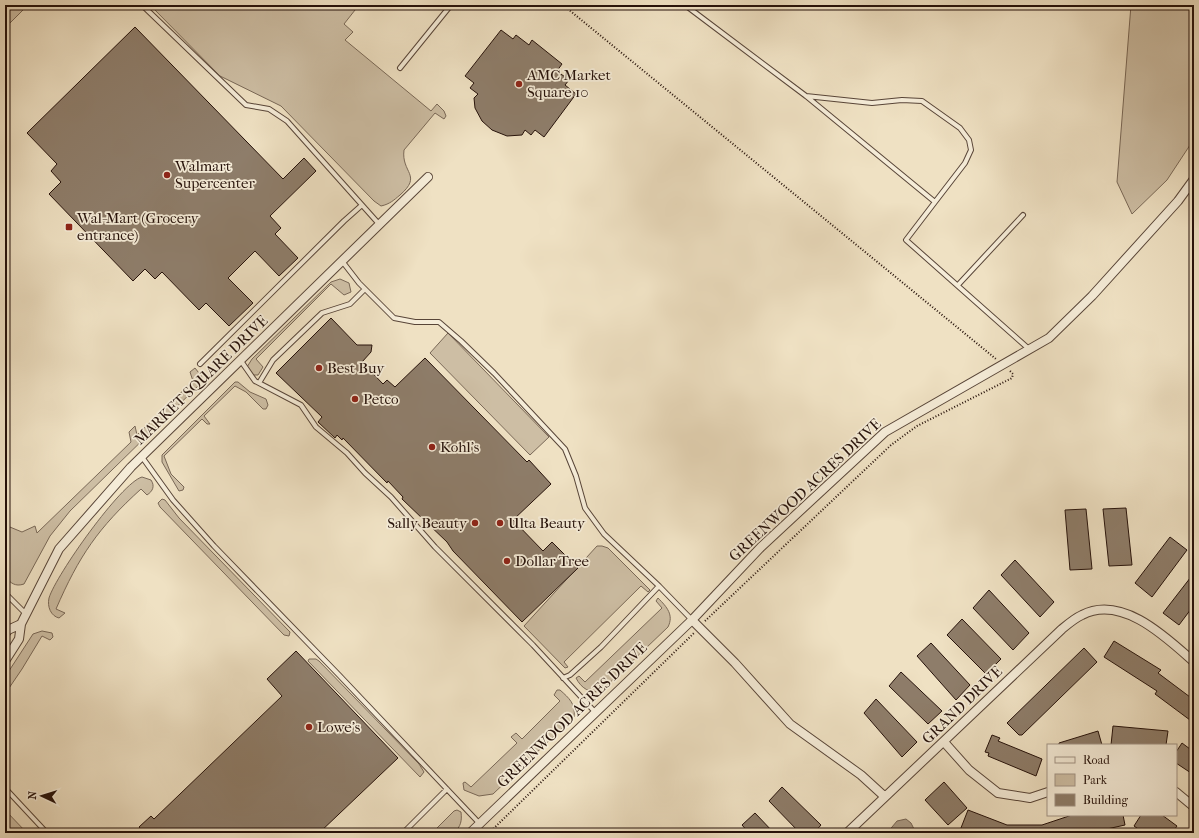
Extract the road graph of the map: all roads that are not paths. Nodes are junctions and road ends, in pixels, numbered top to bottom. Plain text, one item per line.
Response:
1 (142, 5) edge
2 (451, 5) edge
3 (685, 5) edge
4 (400, 68) dead end
5 (806, 96) junction
6 (428, 177) dead end
7 (1194, 179) edge
8 (935, 202) junction
9 (362, 205) junction
10 (1023, 215) dead end
11 (380, 224) junction
12 (342, 261) junction
13 (958, 285) junction
14 (365, 290) junction
15 (1030, 350) junction
16 (241, 361) junction
17 (200, 364) dead end
18 (259, 383) junction
19 (142, 457) junction
20 (660, 586) junction
21 (5, 593) edge
22 (26, 614) junction
23 (692, 620) junction
24 (21, 624) junction
25 (5, 634) edge
26 (5, 661) edge
27 (1194, 662) edge
28 (564, 678) junction
29 (595, 712) junction
30 (944, 742) junction
31 (5, 788) edge
32 (447, 789) junction
33 (1047, 792) edge
34 (1177, 793) edge
35 (884, 796) junction
36 (1194, 807) edge
37 (480, 824) junction
38 (47, 833) edge
39 (403, 833) edge
40 (470, 833) edge
41 (847, 833) edge

1 - 9 lane
2 - 4 lane
3 - 5 lane
5 - 8 lane
5 - 8 lane
6 - 11 street, MARKET SQUARE DRIVE
7 - 15 street, GREENWOOD ACRES DRIVE
8 - 13 lane
9 - 11 lane
9 - 17 lane
10 - 13 lane
11 - 12 street, MARKET SQUARE DRIVE
12 - 14 lane
12 - 16 street, MARKET SQUARE DRIVE
13 - 15 lane
14 - 18 lane
14 - 20 lane
15 - 23 street, GREENWOOD ACRES DRIVE
16 - 18 lane
16 - 19 street, MARKET SQUARE DRIVE
18 - 28 lane
19 - 22 street, MARKET SQUARE DRIVE
19 - 32 lane
20 - 23 lane
20 - 28 lane
21 - 22 lane
22 - 24 street, MARKET SQUARE DRIVE
23 - 29 street, GREENWOOD ACRES DRIVE
23 - 35 street
24 - 25 street
24 - 26 street, MARKET SQUARE DRIVE
27 - 30 street, GRAND DRIVE
28 - 29 lane
29 - 37 street, GREENWOOD ACRES DRIVE
30 - 33 street
30 - 35 street, GRAND DRIVE
31 - 38 lane
32 - 37 lane
32 - 39 lane
34 - 36 street
35 - 41 street, GRAND DRIVE
37 - 40 street, GREENWOOD ACRES DRIVE

